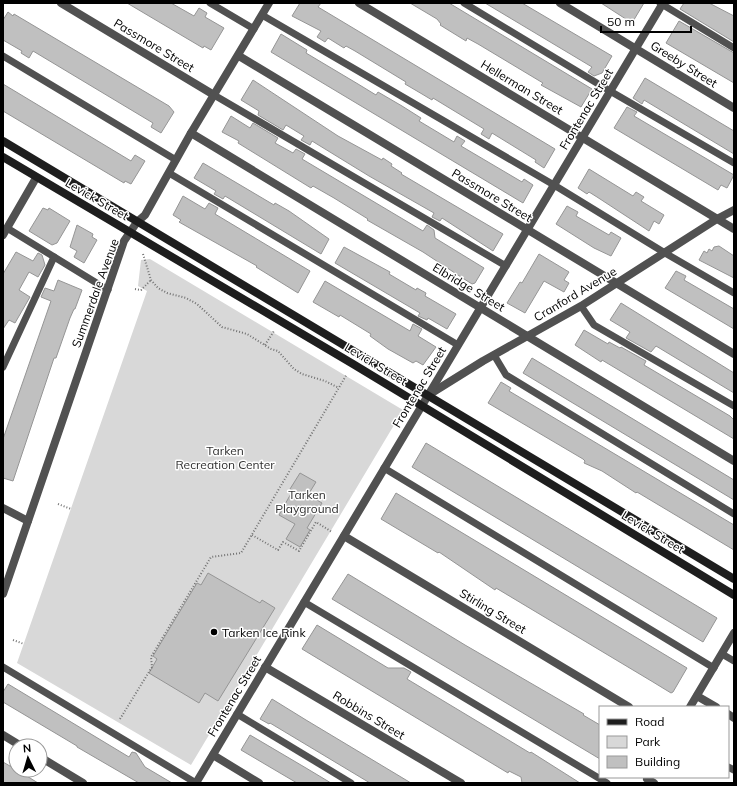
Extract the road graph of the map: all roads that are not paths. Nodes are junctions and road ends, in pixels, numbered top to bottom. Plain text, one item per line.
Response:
1 (61, 3) edge
2 (210, 3) edge
3 (269, 3) edge
4 (359, 3) edge
5 (464, 3) edge
6 (560, 3) edge
7 (662, 3) edge
8 (262, 15) junction
9 (254, 30) junction
10 (636, 48) junction
11 (734, 48) edge
12 (3, 56) edge
13 (239, 56) junction
14 (610, 91) junction
15 (214, 95) junction
16 (734, 108) edge
17 (191, 133) junction
18 (583, 137) junction
19 (3, 142) edge
20 (3, 158) edge
21 (176, 160) junction
22 (734, 163) edge
23 (169, 173) junction
24 (36, 178) junction
25 (554, 185) junction
26 (734, 210) edge
27 (717, 219) junction
28 (137, 222) junction
29 (734, 229) edge
30 (5, 230) edge
31 (527, 230) junction
32 (131, 232) junction
33 (665, 253) junction
34 (54, 257) junction
35 (506, 266) junction
36 (617, 284) junction
37 (108, 290) junction
38 (734, 293) edge
39 (581, 306) junction
40 (480, 308) junction
41 (527, 337) junction
42 (458, 345) junction
43 (734, 354) edge
44 (494, 355) junction
45 (3, 367) edge
46 (428, 396) junction
47 (422, 406) junction
48 (734, 406) edge
49 (734, 461) edge
50 (384, 468) junction
51 (595, 496) junction
52 (588, 506) junction
53 (3, 508) edge
54 (734, 514) edge
55 (28, 521) junction
56 (344, 536) junction
57 (734, 579) edge
58 (3, 594) edge
59 (734, 595) edge
60 (304, 602) junction
61 (734, 633) edge
62 (722, 654) junction
63 (734, 661) edge
64 (3, 667) edge
65 (265, 668) junction
66 (714, 668) junction
67 (697, 696) junction
68 (627, 706) edge
69 (691, 706) edge
70 (714, 706) edge
71 (237, 714) junction
72 (213, 755) junction
73 (48, 762) edge
74 (83, 783) edge
75 (196, 783) edge
76 (259, 783) edge
77 (351, 783) edge
78 (461, 783) edge
79 (607, 783) edge

1 - 15 street, Passmore Street
2 - 9 lane
3 - 8 street, Summerdale Avenue
4 - 18 street, Hellerman Street
5 - 14 lane
6 - 10 street, Greeby Street
7 - 10 street, Frontenac Street
7 - 11 lane
8 - 9 street, Summerdale Avenue
8 - 25 lane
9 - 13 street, Summerdale Avenue
10 - 14 street, Frontenac Street
10 - 16 street, Greeby Street
12 - 21 lane
13 - 15 street, Summerdale Avenue
13 - 31 street, Passmore Street
14 - 18 street, Frontenac Street
14 - 22 lane
15 - 17 street, Summerdale Avenue
15 - 35 lane
17 - 21 street, Summerdale Avenue
17 - 40 street, Elbridge Street
18 - 25 street, Frontenac Street
18 - 27 street, Hellerman Street
19 - 28 main road, Levick Street
20 - 24 main road, Levick Street
21 - 23 street, Summerdale Avenue
23 - 28 street, Summerdale Avenue
23 - 42 lane
24 - 30 street
24 - 32 main road, Levick Street
25 - 31 street, Frontenac Street
25 - 33 lane
26 - 27 street, Cranford Avenue
27 - 29 street, Hellerman Street
27 - 33 street, Cranford Avenue
28 - 32 street, Summerdale Avenue
28 - 46 main road, Levick Street
30 - 34 lane
31 - 35 street, Frontenac Street
31 - 36 street, Passmore Street
32 - 37 street, Summerdale Avenue
32 - 47 main road, Levick Street
33 - 36 street, Cranford Avenue
33 - 38 lane
34 - 37 lane
34 - 45 lane
35 - 40 street, Frontenac Street
36 - 39 street, Cranford Avenue
36 - 43 street, Passmore Street
37 - 55 street, Summerdale Avenue
39 - 41 street, Cranford Avenue
39 - 48 lane
40 - 41 street, Elbridge Street
40 - 42 street, Frontenac Street
41 - 44 street, Cranford Avenue
41 - 49 street, Elbridge Street
42 - 46 street, Frontenac Street
44 - 46 street, Cranford Avenue
44 - 54 lane
46 - 47 street, Frontenac Street
46 - 51 main road, Levick Street
47 - 50 street, Frontenac Street
47 - 52 main road, Levick Street
50 - 56 street, Frontenac Street
50 - 66 lane
51 - 52 main road
51 - 57 main road, Levick Street
52 - 59 main road, Levick Street
53 - 55 street
55 - 58 street, Summerdale Avenue
56 - 60 street, Frontenac Street
56 - 68 street, Stirling Street
60 - 65 street, Frontenac Street
60 - 79 lane
61 - 62 street
62 - 63 lane
62 - 66 street
64 - 75 lane
65 - 71 street, Frontenac Street
65 - 78 street, Robbins Street
66 - 67 street
67 - 69 street
67 - 70 street
71 - 72 street, Frontenac Street
71 - 77 lane
72 - 75 street, Frontenac Street
72 - 76 street
73 - 74 street

